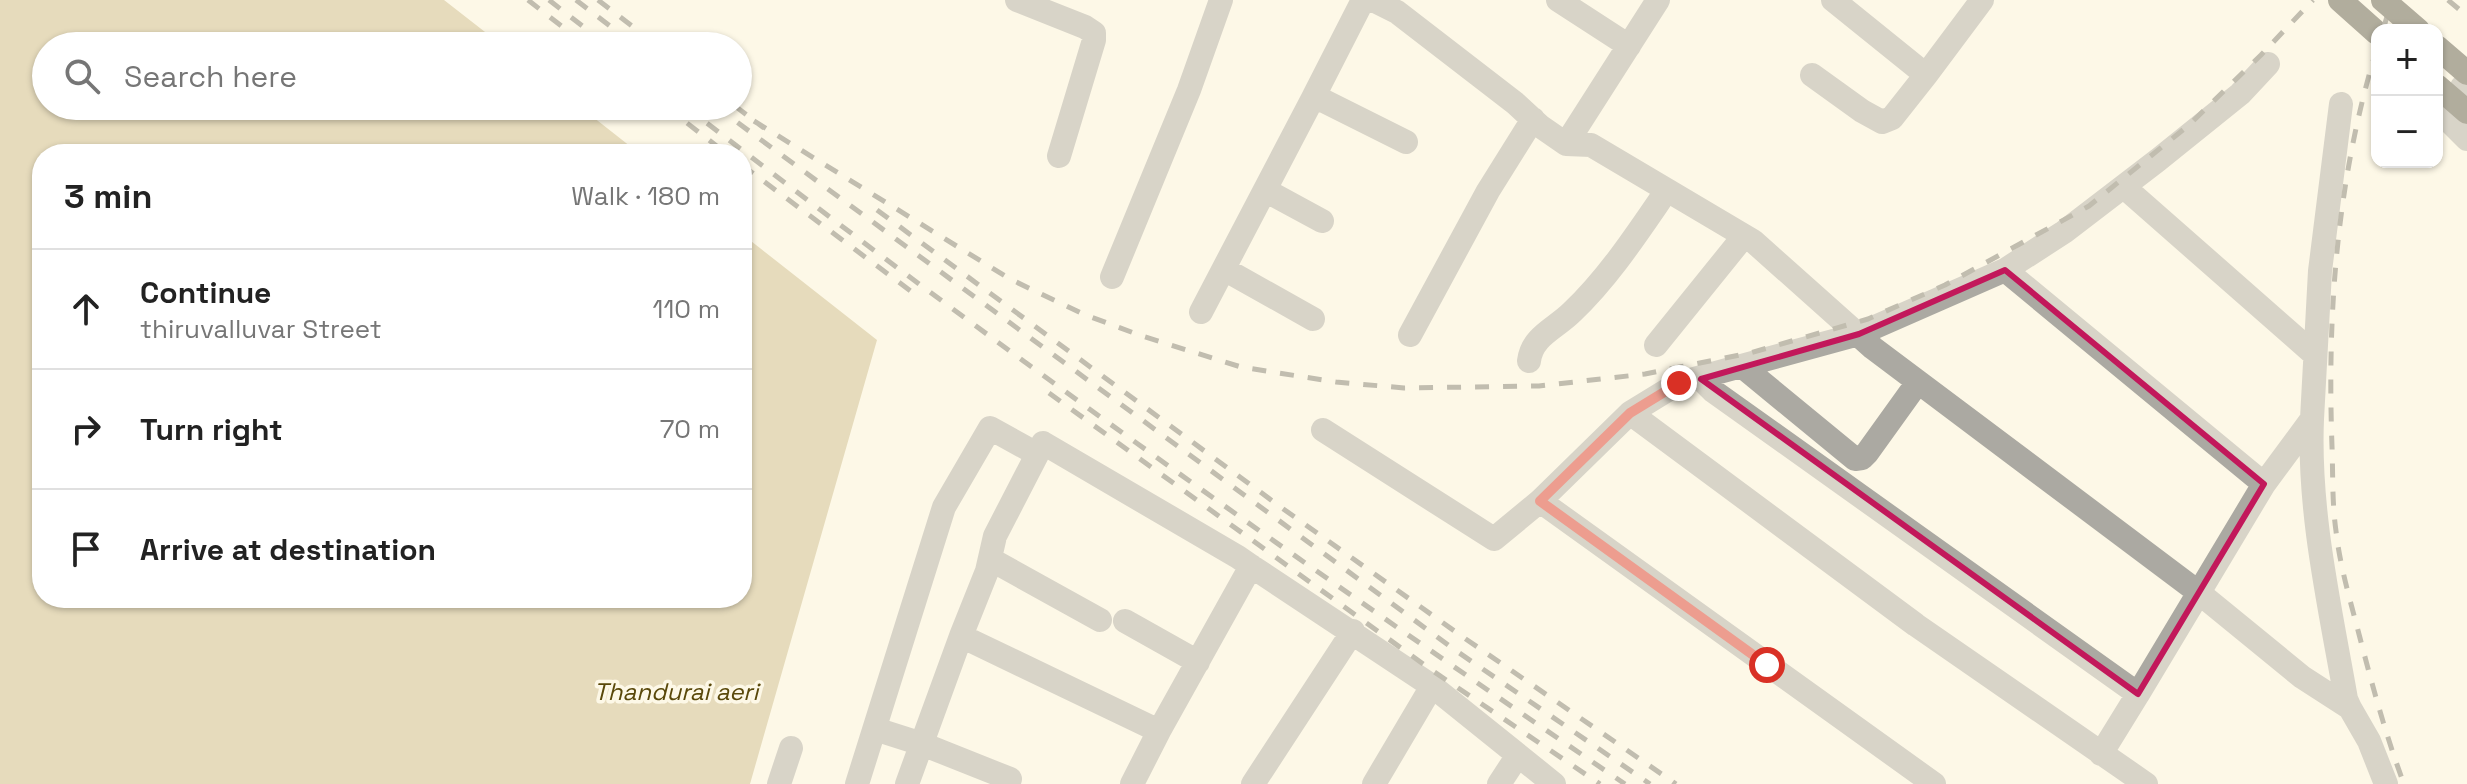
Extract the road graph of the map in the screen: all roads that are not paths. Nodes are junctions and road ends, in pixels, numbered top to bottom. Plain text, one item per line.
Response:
1 (1017, 0) edge
2 (1221, 0) edge
3 (1363, 0) edge
4 (1373, 0) edge
5 (1558, 0) edge
6 (1658, 0) edge
7 (1833, 0) edge
8 (1982, 0) edge
9 (2340, 0) edge
10 (2383, 0) edge
11 (2411, 24) edge
12 (2371, 28) edge
13 (1629, 46) junction
14 (2443, 52) edge
15 (2268, 64) dead end
16 (2467, 73) edge
17 (1812, 75) dead end
18 (1926, 75) junction
19 (2467, 82) edge
20 (2443, 91) edge
21 (1314, 96) junction
22 (2341, 104) dead end
23 (2467, 112) edge
24 (1533, 119) junction
25 (2467, 139) edge
26 (1406, 142) dead end
27 (1566, 144) junction
28 (1059, 156) dead end
29 (2124, 187) junction
30 (1265, 190) junction
31 (1667, 190) junction
32 (1322, 221) dead end
33 (1744, 236) junction
34 (1224, 269) junction
35 (2005, 270) junction
36 (1112, 277) dead end
37 (1201, 312) dead end
38 (1313, 319) dead end
39 (1859, 334) junction
40 (1410, 335) dead end
41 (1656, 345) dead end
42 (2314, 354) junction
43 (1529, 361) dead end
44 (1743, 367) junction
45 (1701, 379) junction
46 (1918, 382) junction
47 (1630, 413) junction
48 (2312, 419) junction
49 (1323, 430) dead end
50 (1037, 454) junction
51 (2264, 484) junction
52 (1540, 501) junction
53 (990, 559) junction
54 (1251, 566) junction
55 (2198, 592) junction
56 (1100, 620) dead end
57 (1125, 621) dead end
58 (1353, 631) junction
59 (961, 636) junction
60 (1198, 662) junction
61 (1432, 686) junction
62 (2138, 694) junction
63 (2350, 708) junction
64 (875, 729) junction
65 (1159, 731) junction
66 (922, 744) junction
67 (791, 748) dead end
68 (2101, 754) junction
69 (1518, 755) junction
70 (1010, 779) dead end
71 (779, 784) edge
72 (857, 784) edge
73 (907, 784) edge
74 (1132, 784) edge
75 (1253, 784) edge
76 (1374, 784) edge
77 (1499, 784) edge
78 (1554, 784) edge
79 (1934, 784) edge
80 (2146, 784) edge
81 (2386, 784) edge

1 - 28 street
2 - 36 street
3 - 21 street
4 - 24 street
5 - 13 street
6 - 13 street
7 - 18 street
8 - 18 street
9 - 12 highway
10 - 11 highway, bridge
13 - 27 street
14 - 16 highway
15 - 29 street
17 - 18 street
19 - 25 street
20 - 23 highway, bridge
21 - 26 street
21 - 30 street
22 - 42 street
24 - 27 street
24 - 40 street
27 - 31 street
29 - 35 street
29 - 42 street
30 - 32 street
30 - 34 street
31 - 33 street
31 - 43 street
33 - 39 street
33 - 41 street
34 - 37 street
34 - 38 street
35 - 39 street
35 - 51 street
39 - 44 street
39 - 46 street
42 - 48 street
44 - 45 street
44 - 46 street
45 - 47 street
45 - 62 street
46 - 55 street
47 - 52 street
47 - 68 street
48 - 51 street
48 - 63 street
49 - 52 street
50 - 53 street
50 - 54 street
50 - 64 street
51 - 55 street
52 - 79 street
53 - 56 street
53 - 59 street
54 - 58 street
54 - 60 street
55 - 62 street
55 - 63 street
57 - 60 street
58 - 61 street
58 - 75 street
59 - 65 street
59 - 66 street
60 - 65 street
61 - 69 street
61 - 76 street
62 - 68 street
63 - 81 street
64 - 66 street
64 - 72 street
65 - 74 street
66 - 70 street
66 - 73 street
67 - 71 street
68 - 80 street
69 - 77 street
69 - 78 street

